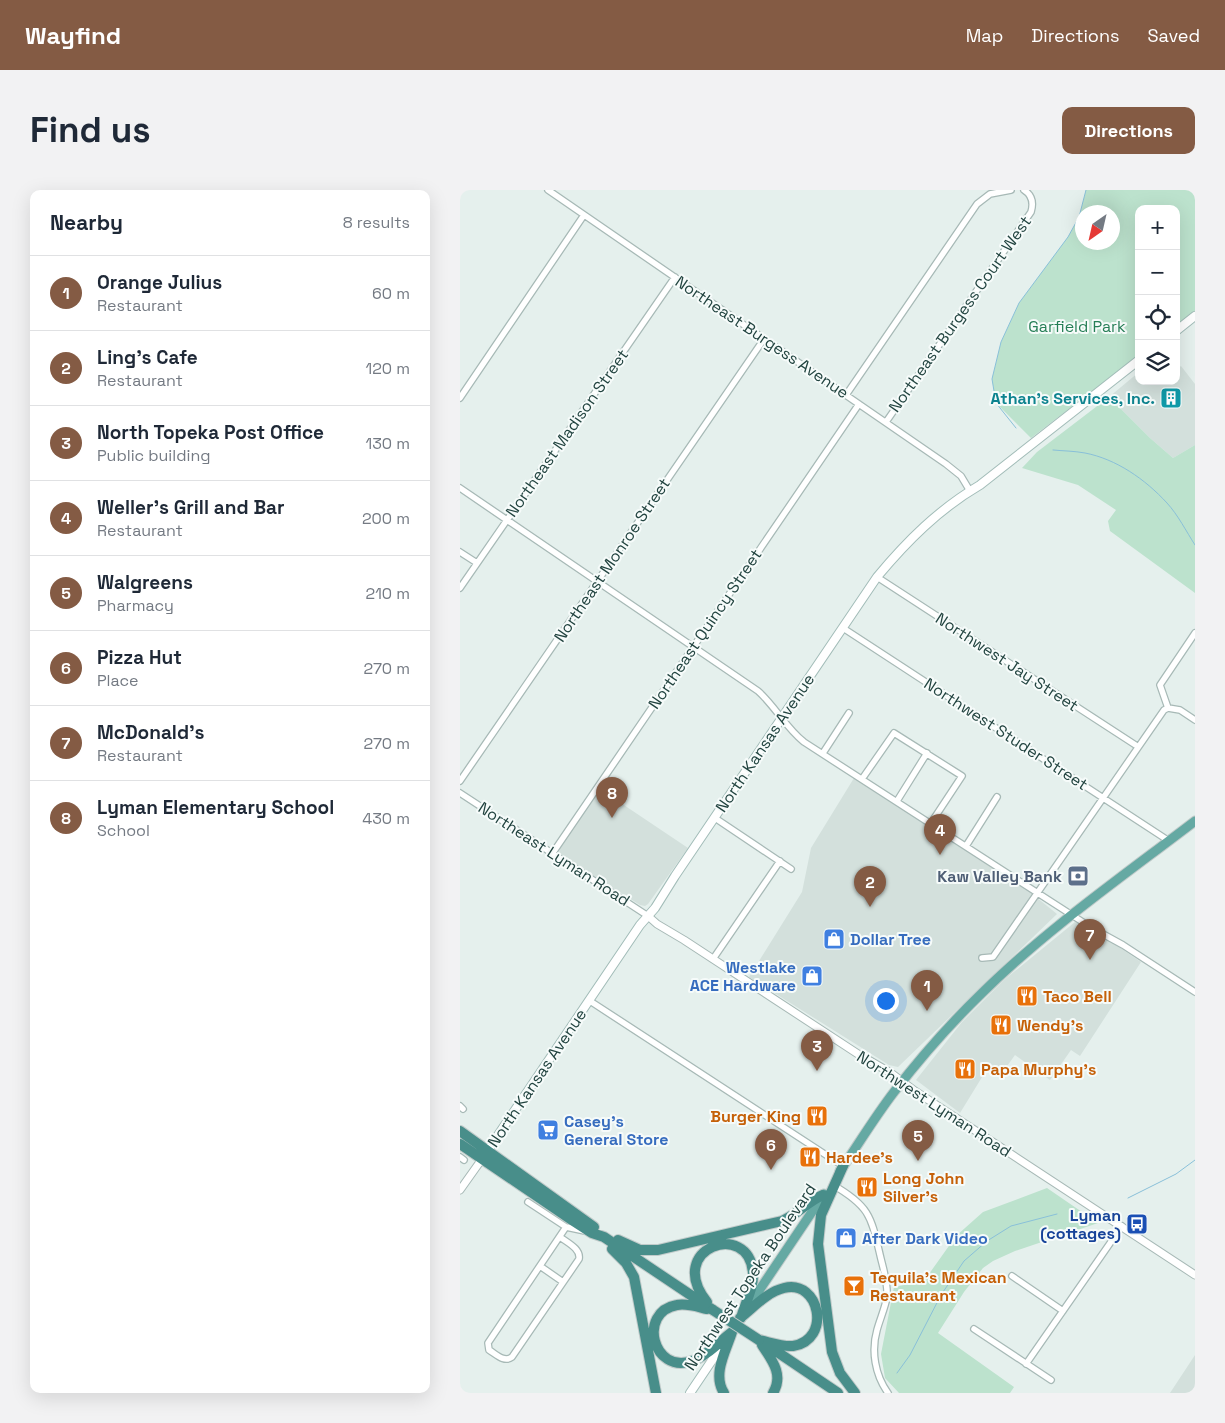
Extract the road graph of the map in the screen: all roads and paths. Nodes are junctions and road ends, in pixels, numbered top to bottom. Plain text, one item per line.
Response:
1 (548, 190) edge
2 (1012, 190) edge
3 (1024, 190) edge
4 (584, 215) junction
5 (675, 277) junction
6 (1194, 319) edge
7 (1180, 328) edge
8 (764, 339) junction
9 (1135, 363) edge
10 (846, 395) junction
11 (460, 398) edge
12 (859, 404) junction
13 (886, 422) junction
14 (460, 488) edge
15 (970, 491) junction
16 (507, 520) junction
17 (460, 552) edge
18 (477, 563) junction
19 (877, 578) junction
20 (597, 582) junction
21 (460, 588) edge
22 (843, 628) junction
23 (1195, 633) edge
24 (693, 647) junction
25 (1168, 708) junction
26 (849, 713) dead end
27 (782, 718) junction
28 (1195, 720) edge
29 (1137, 746) junction
30 (823, 753) junction
31 (928, 753) junction
32 (862, 779) junction
33 (460, 781) edge
34 (460, 793) edge
35 (996, 797) dead end
36 (1103, 797) junction
37 (897, 801) junction
38 (714, 818) junction
39 (1195, 821) edge
40 (931, 824) junction
41 (1169, 841) junction
42 (966, 846) junction
43 (552, 854) junction
44 (780, 860) junction
45 (791, 869) dead end
46 (1039, 892) junction
47 (1073, 914) junction
48 (648, 916) junction
49 (982, 958) dead end
50 (712, 959) junction
51 (1195, 992) edge
52 (590, 1001) junction
53 (902, 1082) junction
54 (460, 1131) edge
55 (460, 1144) edge
56 (485, 1155) junction
57 (843, 1166) junction
58 (833, 1185) junction
59 (460, 1190) edge
60 (823, 1195) junction
61 (528, 1202) dead end
62 (1122, 1226) junction
63 (566, 1228) junction
64 (597, 1233) junction
65 (560, 1237) junction
66 (540, 1266) junction
67 (1195, 1275) edge
68 (1012, 1276) dead end
69 (563, 1282) junction
70 (713, 1310) junction
71 (1063, 1311) junction
72 (740, 1318) junction
73 (974, 1329) dead end
74 (732, 1332) junction
75 (759, 1340) junction
76 (1026, 1364) junction
77 (1050, 1380) dead end
78 (656, 1393) edge
79 (690, 1393) edge
80 (724, 1393) edge
81 (773, 1393) edge
82 (838, 1393) edge
83 (855, 1393) edge
84 (888, 1393) edge

1 - 4 street, Northeast Burgess Avenue
2 - 10 street
3 - 13 street, Northeast Burgess Court West
4 - 5 street, Northeast Burgess Avenue
4 - 11 street
5 - 8 street, Northeast Burgess Avenue
5 - 16 street, Northeast Madison Street
6 - 7 main road
8 - 10 street, Northeast Burgess Avenue
8 - 20 street, Northeast Monroe Street
9 - 15 main road, North Kansas Avenue
10 - 12 street, Northeast Burgess Avenue
12 - 13 street, Northeast Burgess Avenue
12 - 24 street, Northeast Quincy Street
13 - 15 street, Northeast Burgess Avenue
14 - 16 street
15 - 19 main road, North Kansas Avenue
16 - 18 street, Northeast Madison Street
16 - 20 street
17 - 18 street
18 - 21 street, Northeast Madison Street
19 - 22 main road, North Kansas Avenue
19 - 29 street, Northwest Jay Street
20 - 24 street
20 - 33 street, Northeast Monroe Street
22 - 27 main road, North Kansas Avenue
22 - 36 street, Northwest Studer Street
23 - 25 street
24 - 27 street
24 - 43 street, Northeast Quincy Street
25 - 28 street
25 - 29 street
26 - 30 street
27 - 30 street
27 - 38 main road, North Kansas Avenue
29 - 36 street
30 - 32 street
31 - 32 street
31 - 37 street
31 - 40 street
32 - 37 street
34 - 43 street, Northeast Lyman Road
35 - 42 street
36 - 41 street, Northwest Studer Street
36 - 46 street
37 - 40 street
38 - 44 street
38 - 48 main road, North Kansas Avenue
39 - 41 main road
40 - 42 street
41 - 47 main road
42 - 46 street
43 - 48 street, Northeast Lyman Road
44 - 45 street
44 - 50 street
46 - 47 street
46 - 49 street
47 - 51 street
47 - 53 main road
48 - 50 street, Northwest Lyman Road
48 - 52 main road, North Kansas Avenue
50 - 53 street, Northwest Lyman Road
52 - 56 main road, North Kansas Avenue
52 - 57 street
53 - 57 main road
53 - 62 street, Northwest Lyman Road
54 - 56 highway
55 - 56 highway
56 - 59 street, North Kansas Avenue
56 - 64 highway
57 - 58 highway
58 - 60 main road, Northwest Topeka Boulevard
58 - 83 highway
58 - 84 street
60 - 64 highway
60 - 72 main road, Northwest Topeka Boulevard
61 - 63 street
62 - 67 street, Northwest Lyman Road
62 - 71 street
63 - 64 street
63 - 65 street
64 - 70 highway
64 - 78 highway
65 - 66 street
65 - 69 street
66 - 69 street
66 - 69 street
68 - 71 street
70 - 72 highway
70 - 74 highway
70 - 75 highway, bridge
71 - 76 street
72 - 74 main road, Northwest Topeka Boulevard
72 - 75 highway
73 - 76 street
74 - 79 main road, Northwest Topeka Boulevard
74 - 80 highway
75 - 81 highway
75 - 82 highway
76 - 77 street

